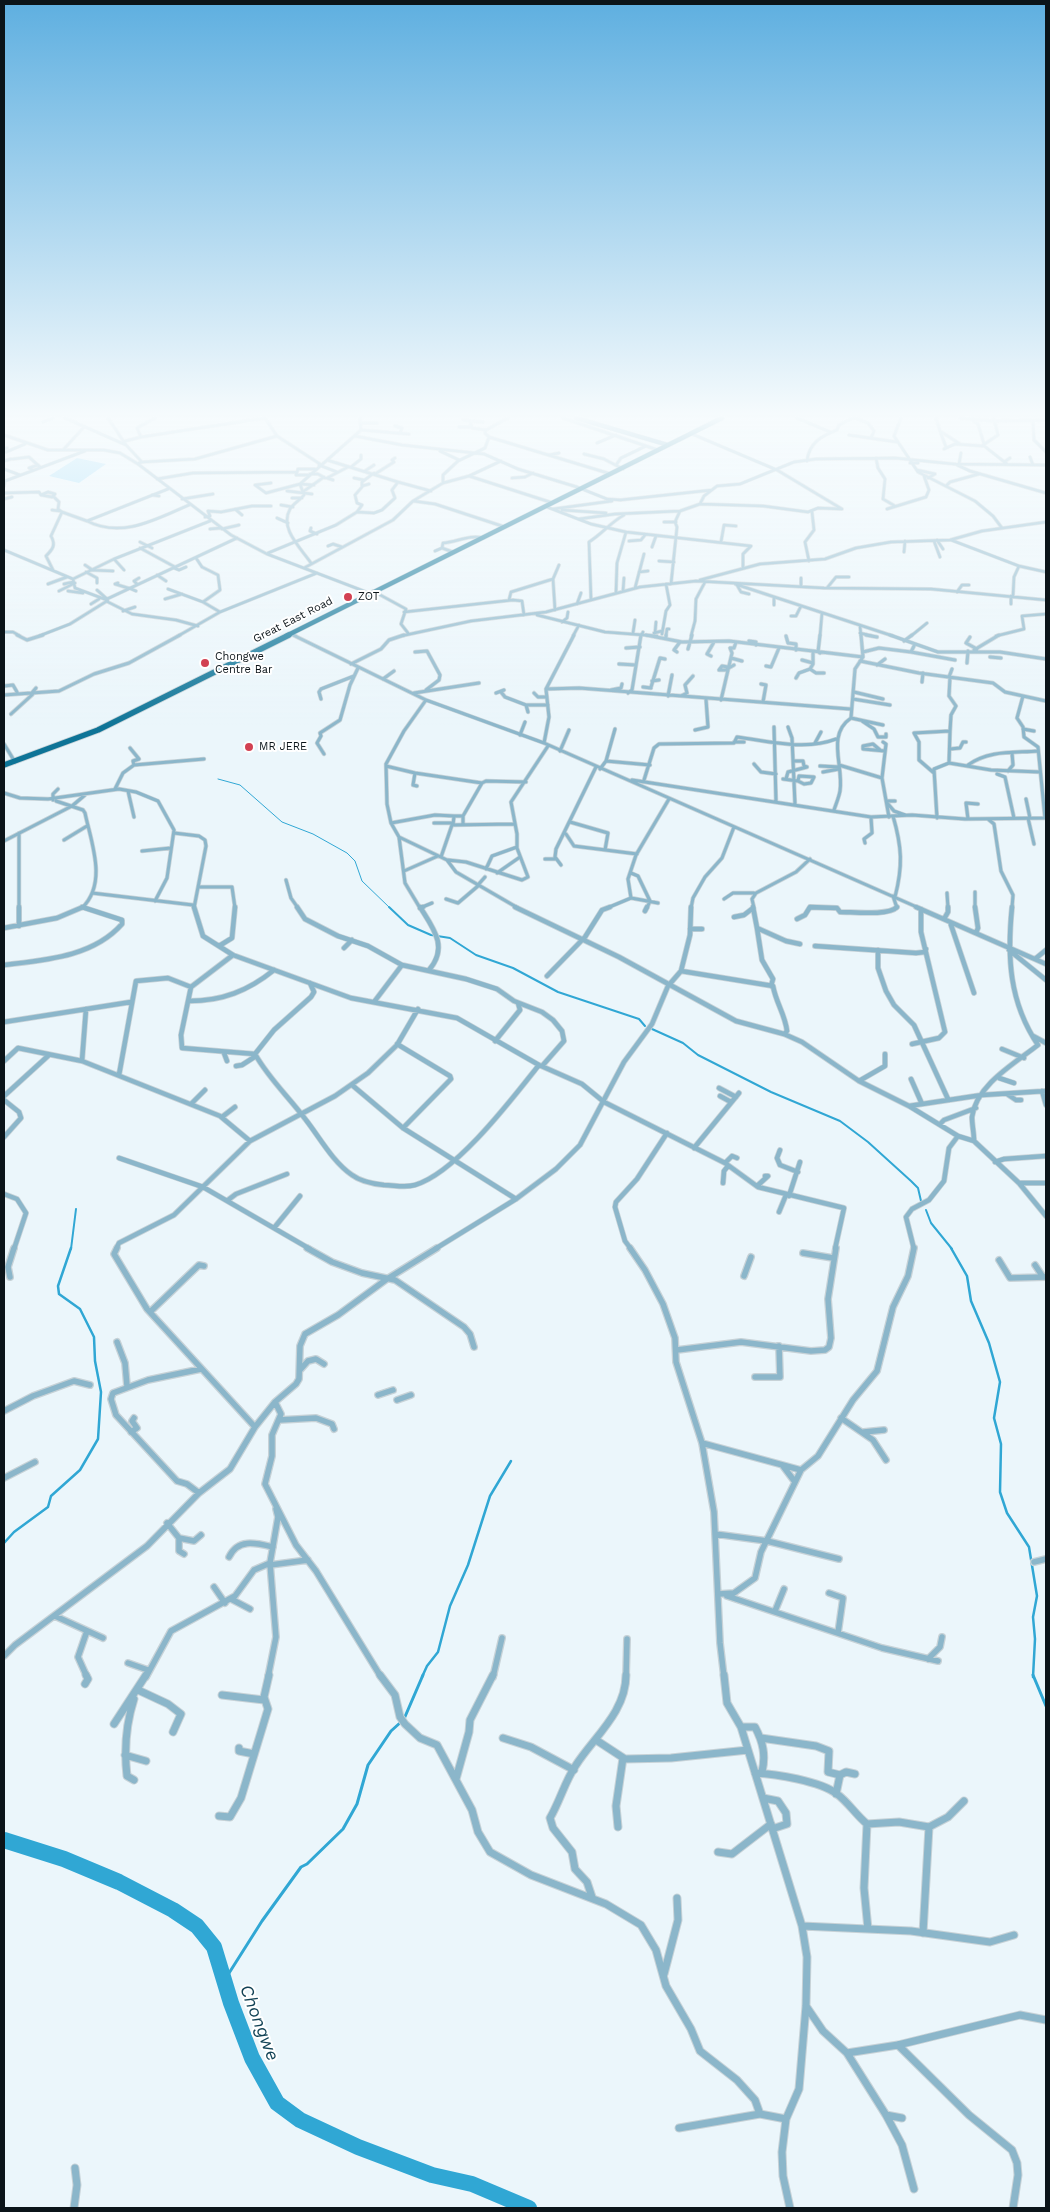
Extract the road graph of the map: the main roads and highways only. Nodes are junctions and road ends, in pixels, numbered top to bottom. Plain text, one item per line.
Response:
1 (518, 521) edge
2 (4, 765) edge

1 - 2 highway, Great East Road

